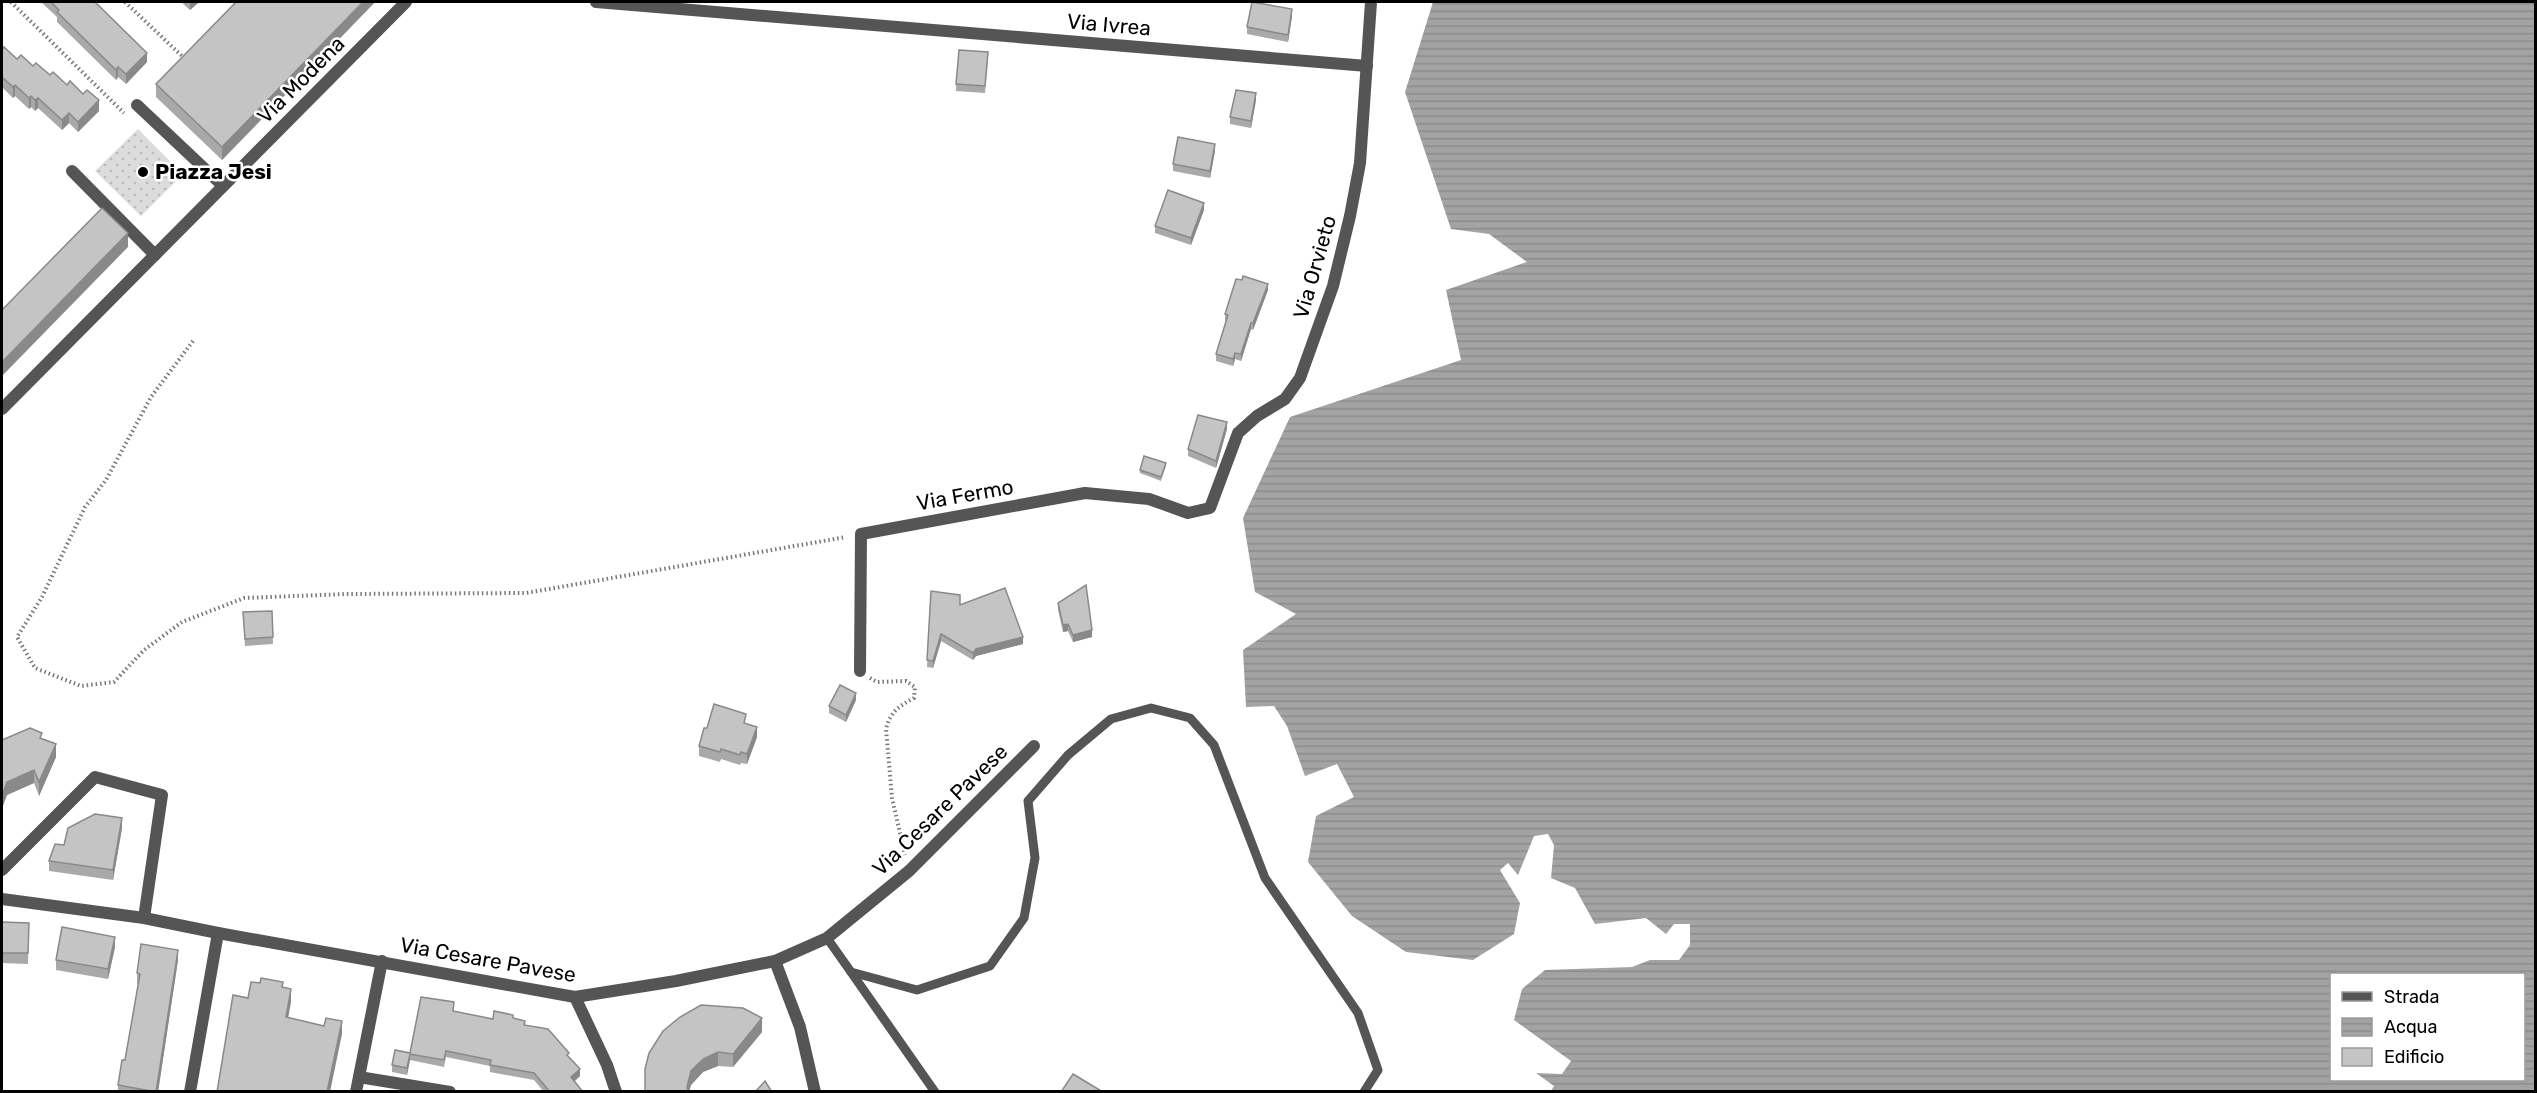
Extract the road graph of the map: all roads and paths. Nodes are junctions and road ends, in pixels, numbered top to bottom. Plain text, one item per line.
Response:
1 (11, 2) edge
2 (125, 2) edge
3 (406, 2) edge
4 (596, 2) edge
5 (1371, 2) edge
6 (183, 57) edge
7 (1367, 66) junction
8 (137, 105) dead end
9 (127, 116) dead end
10 (72, 171) dead end
11 (223, 186) junction
12 (155, 255) junction
13 (193, 341) dead end
14 (2, 409) edge
15 (1210, 508) joint
16 (861, 534) junction
17 (860, 671) joint
18 (1034, 746) dead end
19 (2, 870) edge
20 (909, 871) junction
21 (2, 899) edge
22 (144, 918) junction
23 (218, 933) junction
24 (827, 938) junction
25 (775, 960) junction
26 (382, 961) junction
27 (851, 972) junction
28 (575, 997) junction
29 (359, 1077) junction
30 (190, 1092) edge
31 (356, 1092) edge
32 (450, 1092) edge
33 (616, 1092) edge
34 (815, 1092) edge
35 (935, 1092) edge
36 (1364, 1092) edge

1 - 9 path
2 - 6 path
3 - 11 street, Via Modena
4 - 7 street, Via Ivrea
5 - 7 street, Via Orvieto
7 - 15 street, Via Orvieto
8 - 11 street
10 - 12 street
11 - 12 street, Via Modena
12 - 14 street, Via Modena
13 - 16 path
15 - 16 street, Via Fermo
16 - 17 street
17 - 20 path
18 - 20 street, Via Cesare Pavese
19 - 22 street
20 - 24 street, Via Cesare Pavese
21 - 22 street, Via Cesare Pavese
22 - 23 street, Via Cesare Pavese
23 - 26 street, Via Cesare Pavese
23 - 30 street
24 - 25 street, Via Cesare Pavese
24 - 27 lane
25 - 28 street, Via Cesare Pavese
25 - 34 street
26 - 28 street, Via Cesare Pavese
26 - 29 street
27 - 35 lane
27 - 36 lane
28 - 33 street
29 - 31 street
29 - 32 street

